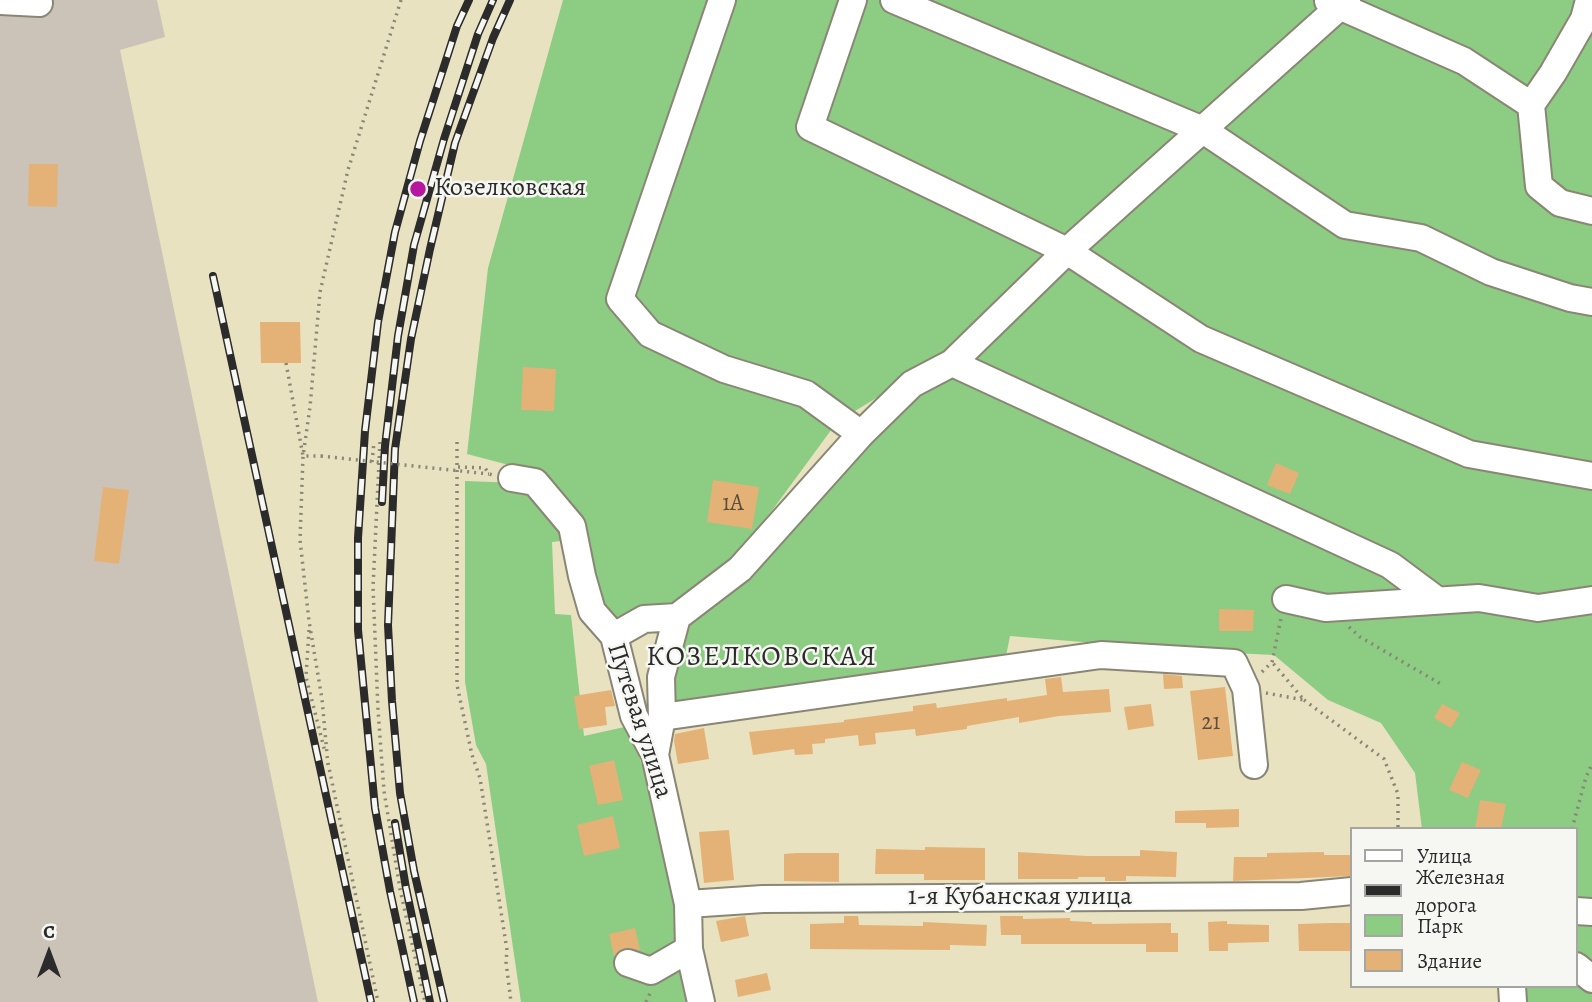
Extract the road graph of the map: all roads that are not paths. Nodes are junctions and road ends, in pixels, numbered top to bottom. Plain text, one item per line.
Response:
1 (722, 0) edge
2 (853, 0) edge
3 (894, 0) edge
4 (1589, 0) edge
5 (0, 1) edge
6 (1338, 2) edge
7 (39, 3) dead end
8 (1531, 105) junction
9 (1203, 130) junction
10 (1592, 211) edge
11 (1067, 251) junction
12 (1592, 302) edge
13 (952, 363) junction
14 (861, 434) junction
15 (500, 476) road end
16 (1592, 476) edge
17 (1286, 599) road end
18 (1437, 600) junction
19 (1592, 600) edge
20 (677, 617) junction
21 (614, 636) junction
22 (662, 716) junction
23 (655, 755) junction
24 (1254, 765) dead end
25 (1350, 891) edge
26 (688, 904) junction
27 (690, 949) junction
28 (628, 963) dead end
29 (1578, 968) edge
30 (1592, 979) edge
31 (701, 1002) edge

1 - 14 street
2 - 11 street
3 - 9 street
4 - 8 street
5 - 7 street
6 - 8 street
6 - 9 street
8 - 10 street
9 - 11 street
9 - 12 street
11 - 13 street
11 - 16 street
13 - 14 street
13 - 18 street
14 - 20 street
15 - 21 street, Путевая улица
17 - 18 street
18 - 19 street
20 - 21 street
20 - 22 street
21 - 23 street, Путевая улица
22 - 23 street
22 - 24 street
23 - 26 street, Путевая улица
25 - 26 street, 1-я Кубанская улица
26 - 27 street, Путевая улица
27 - 28 street
27 - 31 street, Путевая улица
29 - 30 street

